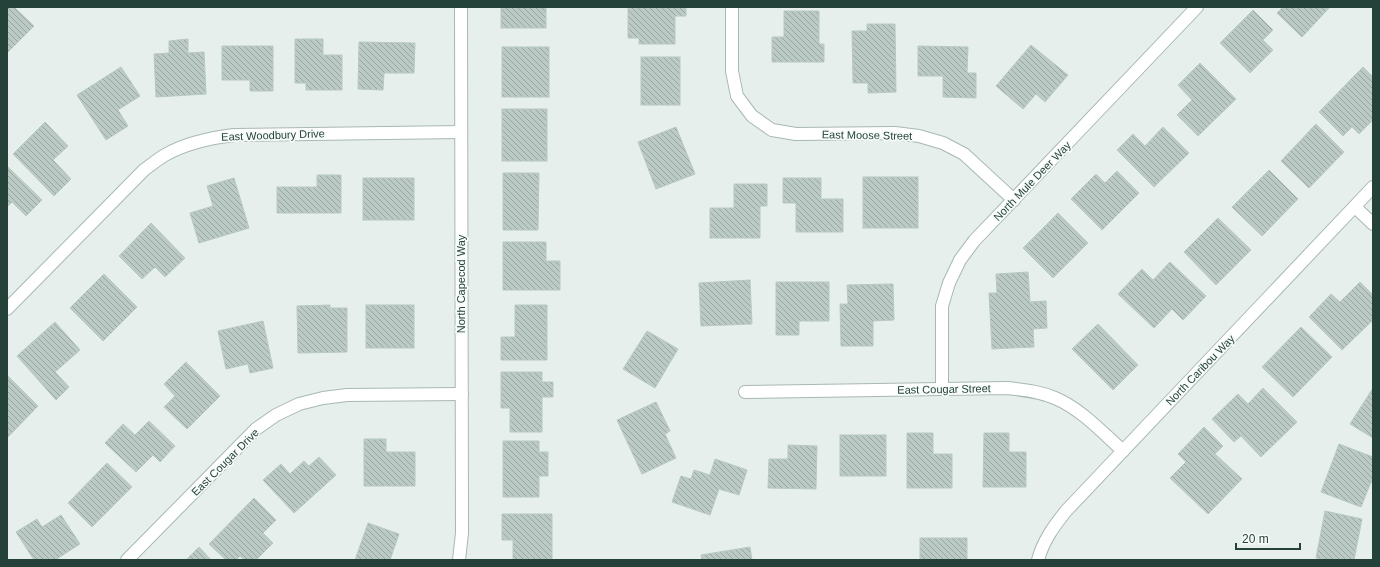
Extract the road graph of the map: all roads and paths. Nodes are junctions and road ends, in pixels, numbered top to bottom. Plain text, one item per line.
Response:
1 (461, 7) edge
2 (732, 7) edge
3 (1197, 7) edge
4 (461, 132) junction
5 (1373, 188) edge
6 (1014, 200) junction
7 (1355, 207) junction
8 (1373, 224) edge
9 (7, 309) edge
10 (942, 389) junction
11 (745, 392) dead end
12 (462, 394) junction
13 (1122, 451) junction
14 (127, 560) edge
15 (459, 560) edge
16 (1038, 560) edge

1 - 4 street, North Capecod Way
2 - 6 street, East Moose Street
3 - 6 street, North Mule Deer Way
4 - 9 street, East Woodbury Drive
4 - 12 street, North Capecod Way
5 - 7 street, North Caribou Way
6 - 10 street, North Mule Deer Way
7 - 8 street
7 - 13 street, North Caribou Way
10 - 11 street, East Cougar Street
10 - 13 street, East Cougar Street
12 - 14 street, East Cougar Drive
12 - 15 street, North Capecod Way
13 - 16 street, North Caribou Way

